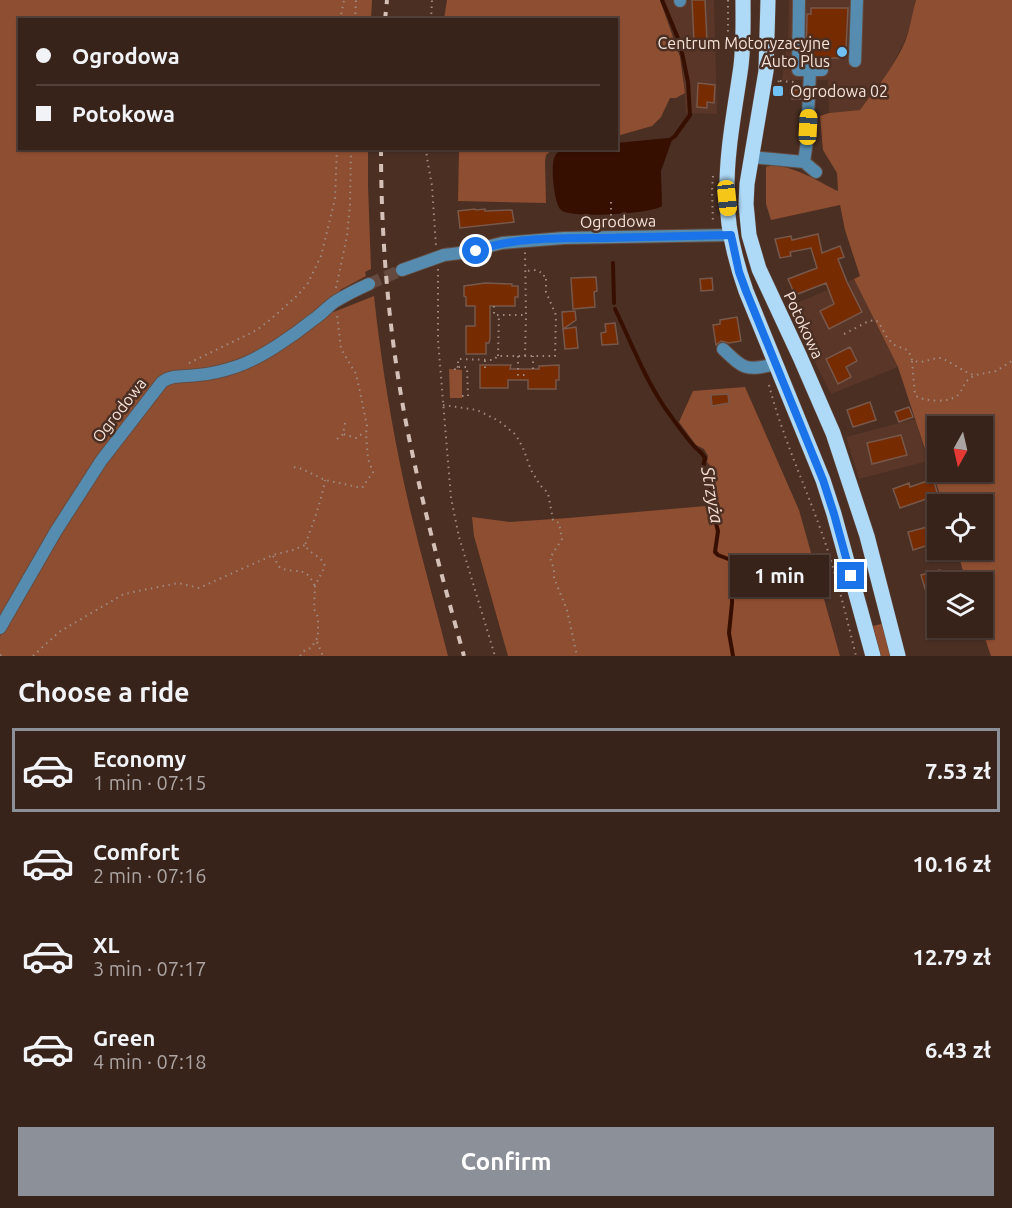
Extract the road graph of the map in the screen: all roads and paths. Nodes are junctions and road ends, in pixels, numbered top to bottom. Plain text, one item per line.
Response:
1 (344, 0) edge
2 (356, 0) edge
3 (432, 0) edge
4 (743, 0) edge
5 (768, 0) edge
6 (799, 0) edge
7 (857, 0) edge
8 (340, 18) edge
9 (355, 18) edge
10 (431, 18) edge
11 (855, 61) dead end
12 (780, 73) dead end
13 (776, 99) dead end
14 (337, 150) edge
15 (426, 150) edge
16 (728, 155) junction
17 (751, 157) junction
18 (804, 162) junction
19 (816, 172) dead end
20 (611, 202) dead end
21 (611, 218) dead end
22 (731, 235) junction
23 (525, 249) dead end
24 (438, 264) junction
25 (402, 270) tunnel mouth
26 (526, 271) junction
27 (369, 284) tunnel mouth
28 (494, 306) dead end
29 (499, 315) junction
30 (526, 315) junction
31 (844, 334) dead end
32 (723, 349) dead end
33 (481, 354) dead end
34 (498, 356) junction
35 (518, 356) junction
36 (525, 356) junction
37 (533, 356) junction
38 (480, 360) junction
39 (485, 360) junction
40 (912, 361) junction
41 (1012, 361) edge
42 (185, 366) dead end
43 (769, 366) junction
44 (458, 367) junction
45 (455, 369) dead end
46 (485, 369) dead end
47 (533, 369) dead end
48 (525, 375) dead end
49 (976, 375) junction
50 (462, 396) dead end
51 (443, 405) junction
52 (345, 423) dead end
53 (343, 434) junction
54 (366, 434) dead end
55 (337, 439) dead end
56 (368, 459) dead end
57 (294, 466) dead end
58 (325, 480) junction
59 (305, 545) junction
60 (273, 555) junction
61 (315, 586) junction
62 (888, 615) junction
63 (863, 620) junction
64 (0, 628) edge
65 (316, 641) junction
66 (33, 656) edge
67 (300, 656) edge
68 (323, 656) edge
69 (495, 656) edge
70 (577, 656) edge
71 (856, 656) edge
72 (873, 656) edge
73 (898, 656) edge

1 - 8 path
2 - 9 path
3 - 10 path
4 - 16 main road
5 - 17 main road, Potokowa
6 - 18 street
7 - 11 street
12 - 13 path
14 - 42 path
15 - 24 path
16 - 17 main road
16 - 22 main road
17 - 18 street
17 - 62 main road, Potokowa
18 - 19 street
20 - 21 path
22 - 24 street, Ogrodowa
22 - 43 main road
23 - 26 path
24 - 25 street, Ogrodowa
24 - 51 path
26 - 30 path
26 - 37 path
27 - 64 street, Ogrodowa
28 - 29 path
29 - 30 path
29 - 34 path
30 - 36 path
31 - 40 path
32 - 43 street
33 - 38 path
34 - 35 path
34 - 39 path
35 - 36 path
35 - 48 path
36 - 37 path
37 - 47 path
38 - 39 path
38 - 44 path
39 - 46 path
40 - 49 path
40 - 49 path
41 - 49 path
43 - 63 main road
43 - 71 path
44 - 45 path
44 - 50 path
51 - 69 path
51 - 70 path
52 - 53 path
53 - 54 path
53 - 55 path
56 - 58 path
57 - 58 path
58 - 59 path
59 - 60 path
59 - 61 path
60 - 61 path
60 - 66 path
61 - 65 path
62 - 63 main road
62 - 73 main road, Potokowa
63 - 72 main road
65 - 67 path
65 - 68 path

